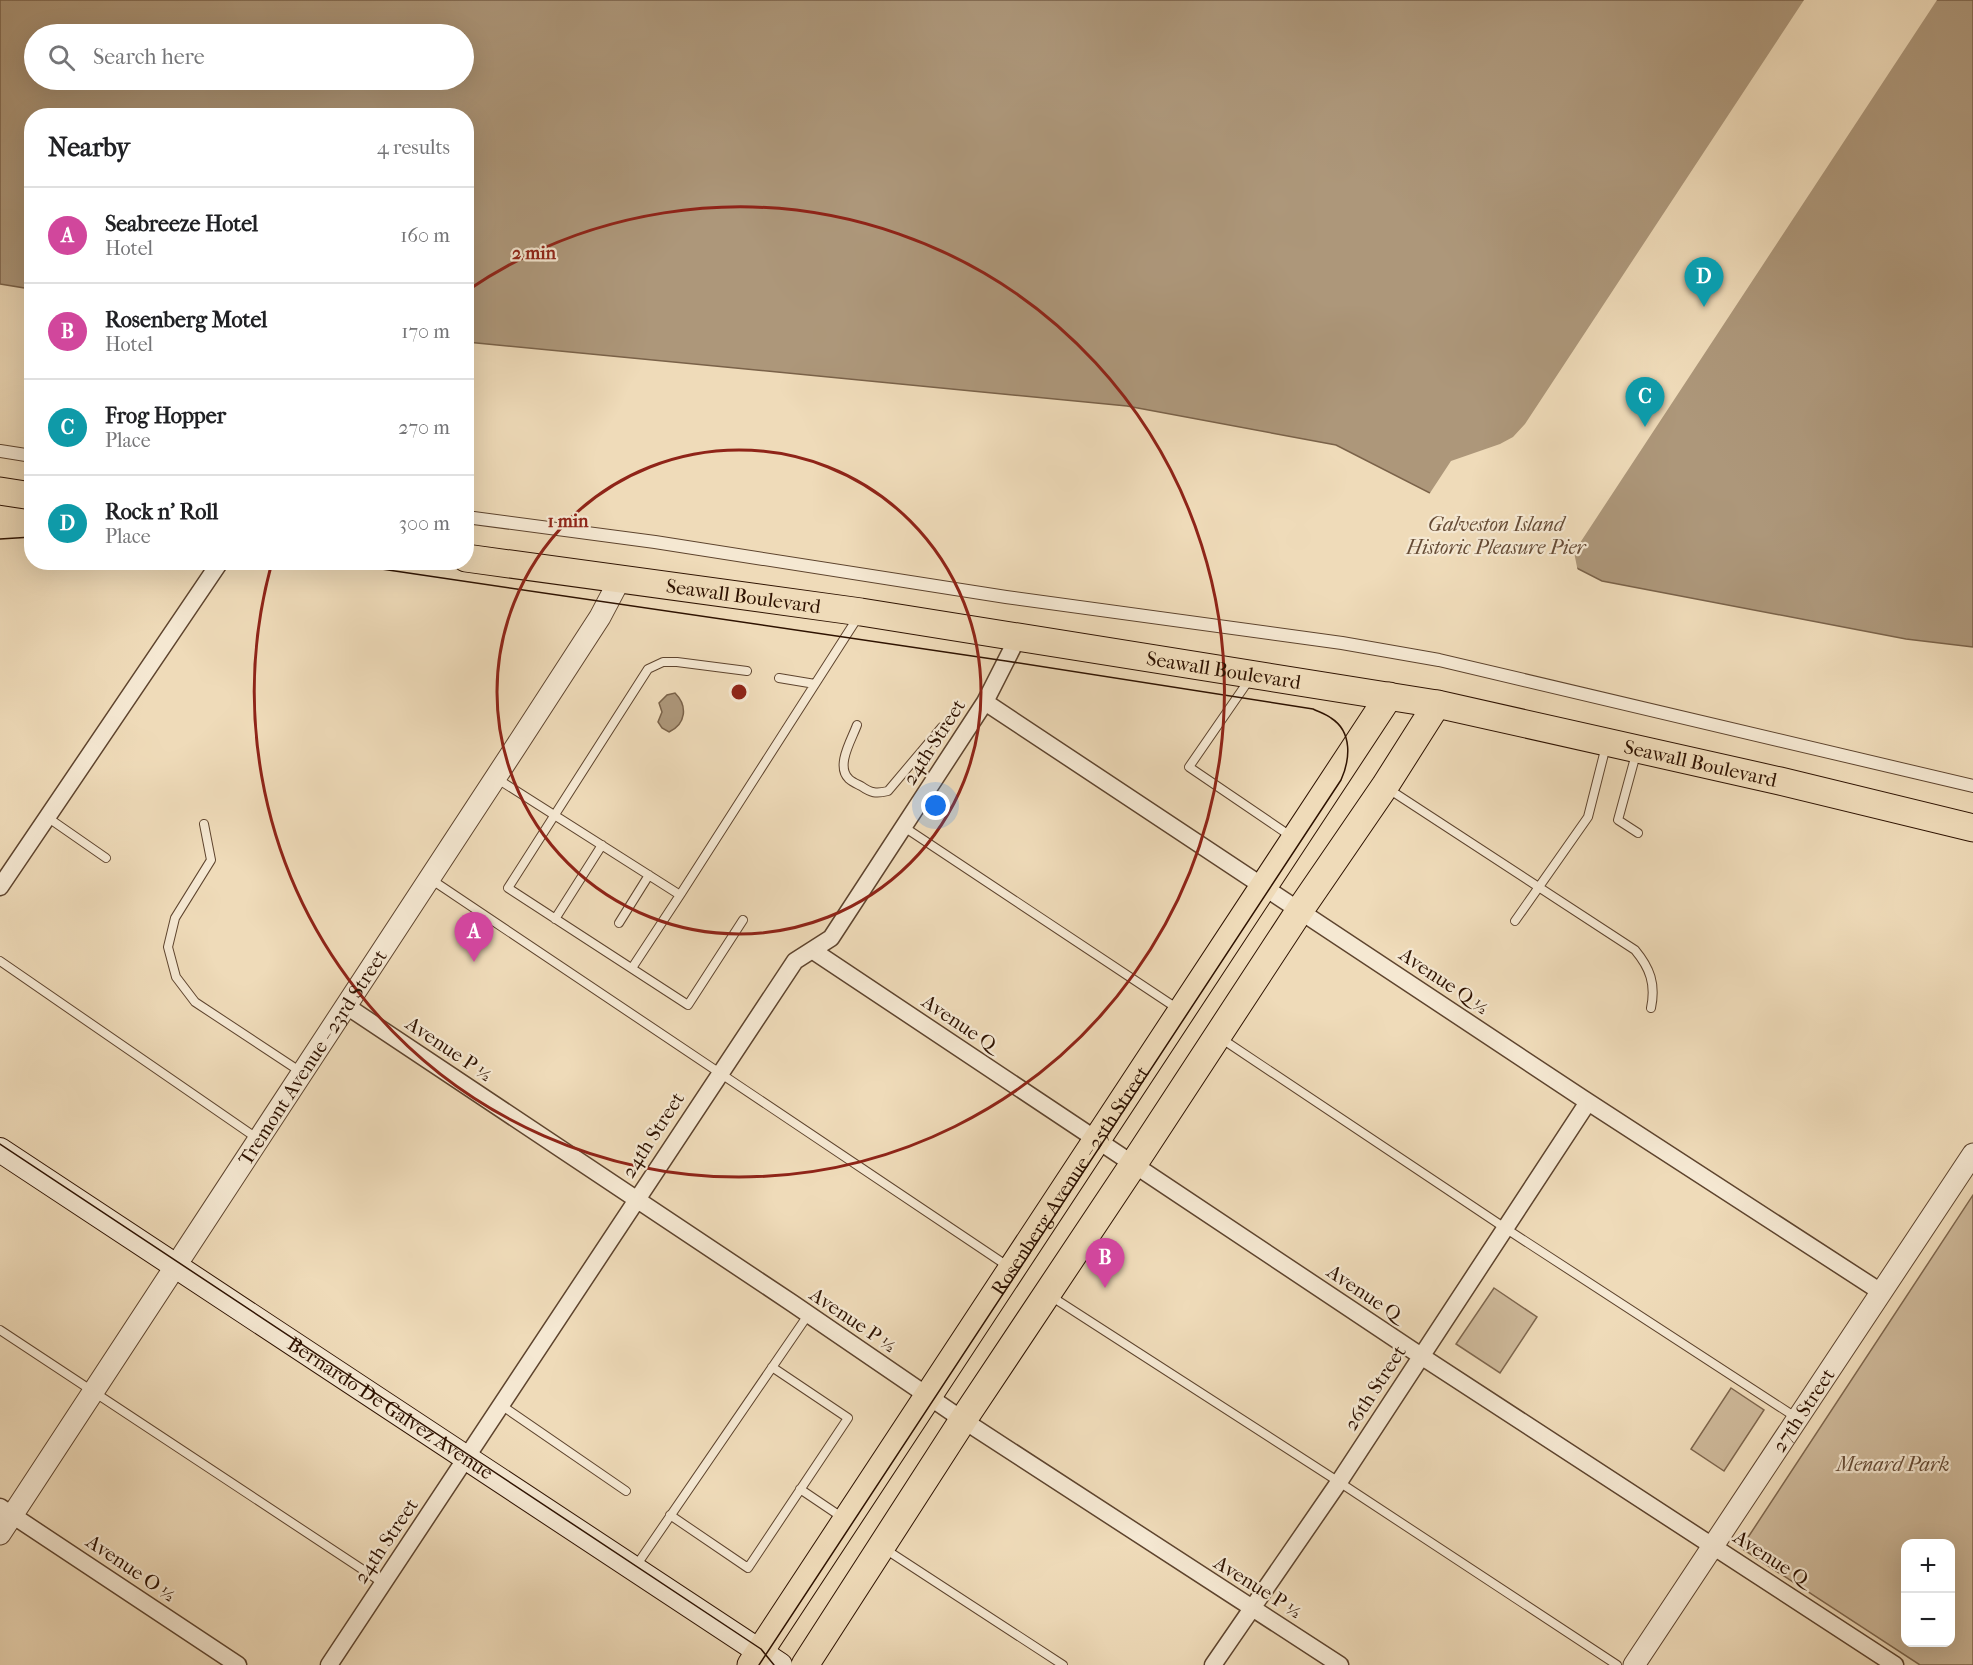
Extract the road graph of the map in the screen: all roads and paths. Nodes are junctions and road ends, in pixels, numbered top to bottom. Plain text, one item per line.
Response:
1 (0, 451) edge
2 (24, 455) edge
3 (0, 491) edge
4 (24, 495) edge
5 (474, 518) edge
6 (474, 559) edge
7 (215, 570) edge
8 (620, 579) junction
9 (861, 612) junction
10 (1018, 637) junction
11 (747, 671) dead end
12 (1253, 673) junction
13 (778, 678) dead end
14 (815, 684) junction
15 (1389, 696) junction
16 (985, 702) junction
17 (1437, 704) junction
18 (857, 725) dead end
19 (942, 727) dead end
20 (1608, 742) junction
21 (1637, 748) junction
22 (496, 777) junction
23 (1384, 786) junction
24 (1973, 786) edge
25 (555, 814) junction
26 (47, 818) junction
27 (204, 824) dead end
28 (904, 827) junction
29 (1973, 828) edge
30 (1638, 833) dead end
31 (1295, 838) junction
32 (602, 844) junction
33 (106, 858) dead end
34 (649, 875) junction
35 (429, 878) junction
36 (0, 887) edge
37 (1263, 887) junction
38 (1540, 887) junction
39 (680, 895) junction
40 (1300, 910) junction
41 (555, 919) junction
42 (743, 920) dead end
43 (1515, 921) dead end
44 (619, 923) dead end
45 (812, 950) junction
46 (0, 961) edge
47 (632, 968) junction
48 (345, 1005) junction
49 (1651, 1008) dead end
50 (1181, 1011) junction
51 (1217, 1035) junction
52 (302, 1072) junction
53 (720, 1072) junction
54 (1588, 1102) junction
55 (258, 1139) junction
56 (1096, 1139) junction
57 (0, 1150) edge
58 (1973, 1154) edge
59 (1133, 1166) junction
60 (636, 1200) junction
61 (1505, 1228) junction
62 (175, 1266) junction
63 (1012, 1269) junction
64 (1881, 1292) junction
65 (1047, 1293) junction
66 (808, 1314) junction
67 (0, 1330) edge
68 (1421, 1356) junction
69 (772, 1367) junction
70 (93, 1392) junction
71 (928, 1396) junction
72 (501, 1406) junction
73 (1797, 1418) junction
74 (963, 1420) junction
75 (466, 1458) junction
76 (1339, 1482) junction
77 (800, 1490) junction
78 (626, 1491) dead end
79 (6, 1511) edge
80 (670, 1515) junction
81 (846, 1520) junction
82 (0, 1534) edge
83 (1713, 1545) junction
84 (882, 1547) junction
85 (634, 1568) junction
86 (383, 1583) junction
87 (1251, 1608) junction
88 (764, 1660) edge
89 (238, 1665) edge
90 (329, 1665) edge
91 (805, 1665) edge
92 (1063, 1665) edge
93 (1214, 1665) edge
94 (1340, 1665) edge
95 (1617, 1665) edge
96 (1634, 1665) edge
97 (1895, 1665) edge

1 - 2 street
3 - 4 main road
5 - 24 street
6 - 8 main road, Seawall Boulevard
7 - 26 street
8 - 9 main road, Seawall Boulevard
8 - 22 street, Tremont Avenue - 23rd Street
9 - 10 main road, Seawall Boulevard
9 - 14 lane
10 - 12 main road, Seawall Boulevard
10 - 16 street, 24th Street
11 - 25 lane
12 - 15 main road, Seawall Boulevard
12 - 31 lane
13 - 14 lane
14 - 39 lane
15 - 17 main road, Seawall Boulevard
15 - 31 main road, Rosenberg Avenue - 25th Street
16 - 28 street, 24th Street
16 - 37 street, Avenue Q ½
17 - 20 main road, Seawall Boulevard
17 - 23 main road
18 - 19 lane
20 - 21 main road, Seawall Boulevard
20 - 38 lane
21 - 29 main road, Seawall Boulevard
21 - 30 lane
22 - 25 lane
22 - 35 street, Tremont Avenue - 23rd Street
23 - 38 lane
23 - 40 main road
25 - 32 lane
25 - 41 lane
26 - 33 lane
26 - 36 street
27 - 52 lane
28 - 45 street, 24th Street
28 - 50 lane
31 - 37 main road, Rosenberg Avenue - 25th Street
32 - 34 lane
32 - 41 lane
34 - 39 lane
34 - 44 lane
35 - 48 street, Tremont Avenue - 23rd Street
35 - 53 lane
37 - 40 street, Avenue Q ½
37 - 50 main road, Rosenberg Avenue - 25th Street
38 - 43 lane
38 - 49 lane
39 - 47 lane
40 - 51 main road
40 - 54 street, Avenue Q ½
41 - 47 lane
42 - 47 lane
45 - 53 street, 24th Street
45 - 56 street, Avenue Q
46 - 55 lane
48 - 52 street, Tremont Avenue - 23rd Street
48 - 60 street, Avenue P ½
50 - 56 main road, Rosenberg Avenue - 25th Street
51 - 59 main road
51 - 61 lane
52 - 55 street, Tremont Avenue - 23rd Street
53 - 60 street, 24th Street
53 - 63 lane
54 - 61 street, 26th Street
54 - 64 street, Avenue Q ½
55 - 62 street, Tremont Avenue - 23rd Street
56 - 59 street, Avenue Q
56 - 63 main road, Rosenberg Avenue - 25th Street
57 - 62 main road, Bernardo De Galvez Avenue
58 - 64 street, 27th Street
59 - 65 main road
59 - 68 street, Avenue Q
60 - 66 street, Avenue P ½
60 - 72 street, 24th Street
61 - 68 street, 26th Street
61 - 73 lane
62 - 70 street, Tremont Avenue - 23rd Street
62 - 75 main road, Bernardo De Galvez Avenue
63 - 71 main road, Rosenberg Avenue - 25th Street
64 - 73 street, 27th Street
65 - 74 main road
65 - 76 lane
66 - 69 lane
66 - 71 street, Avenue P ½
67 - 70 lane
68 - 76 street, 26th Street
68 - 83 street, Avenue Q
69 - 77 lane
69 - 80 lane
70 - 79 street, Tremont Avenue - 23rd Street
70 - 86 lane
71 - 74 street, Avenue P ½
71 - 81 main road, Rosenberg Avenue - 25th Street
72 - 75 street, 24th Street
72 - 78 lane
73 - 83 street, 27th Street
74 - 84 main road
74 - 87 street, Avenue P ½
75 - 85 main road, Bernardo De Galvez Avenue
75 - 86 street, 24th Street
76 - 87 street, 26th Street
76 - 95 lane
77 - 80 lane
77 - 81 lane
79 - 82 street, Tremont Avenue - 23rd Street
79 - 89 street, Avenue O ½
80 - 85 lane
81 - 88 main road, Rosenberg Avenue - 25th Street
83 - 96 street, 27th Street
83 - 97 street, Avenue Q
84 - 91 main road
84 - 92 lane
85 - 88 main road, Bernardo De Galvez Avenue
86 - 90 street, 24th Street
87 - 93 street, 26th Street
87 - 94 street, Avenue P ½

